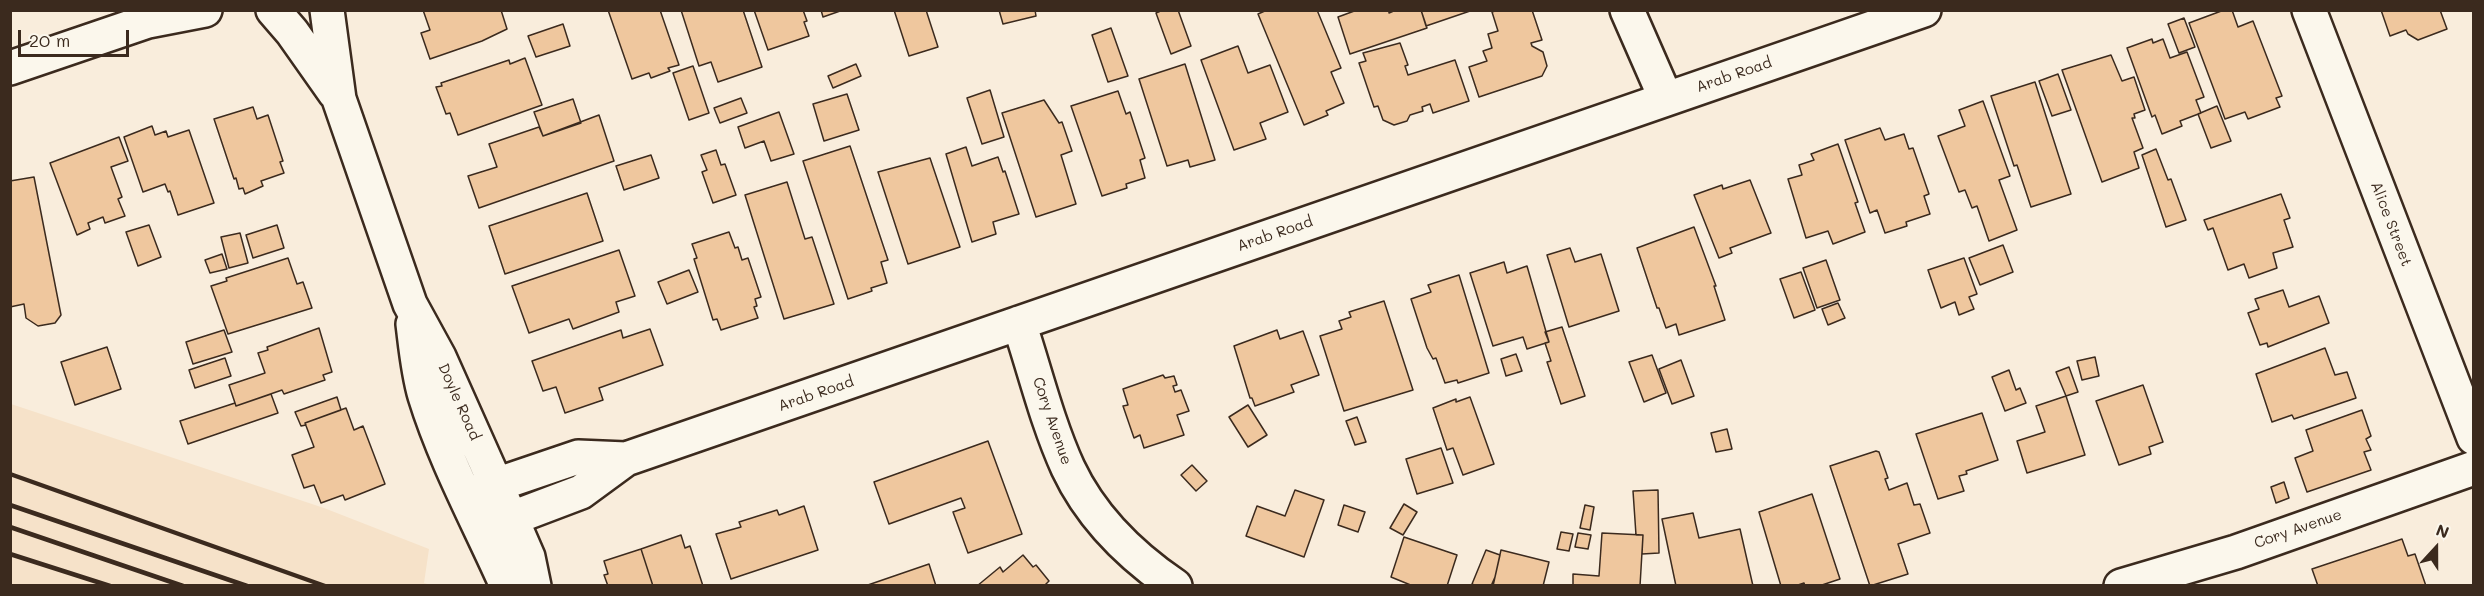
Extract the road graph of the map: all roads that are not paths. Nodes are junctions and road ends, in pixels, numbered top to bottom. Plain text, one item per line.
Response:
1 (205, 10) edge
2 (273, 10) edge
3 (280, 10) edge
4 (289, 10) edge
5 (327, 10) edge
6 (1627, 10) edge
7 (1924, 10) edge
8 (2309, 10) edge
9 (155, 16) edge
10 (10, 68) edge
11 (339, 99) junction
12 (1666, 99) junction
13 (1019, 323) junction
14 (2474, 438) edge
15 (2474, 468) edge
16 (488, 507) junction
17 (507, 585) edge
18 (534, 585) edge
19 (1175, 585) edge
20 (2121, 585) edge

1 - 9 street
2 - 11 street, Doyle Road
3 - 4 street
5 - 11 street, Doyle Road
6 - 12 street
7 - 12 street, Arab Road
8 - 14 street, Alice Street
9 - 10 street
11 - 16 street, Doyle Road
12 - 13 street, Arab Road
13 - 16 street, Arab Road
13 - 19 street, Cory Avenue
15 - 20 street, Cory Avenue
16 - 17 street
16 - 18 street

